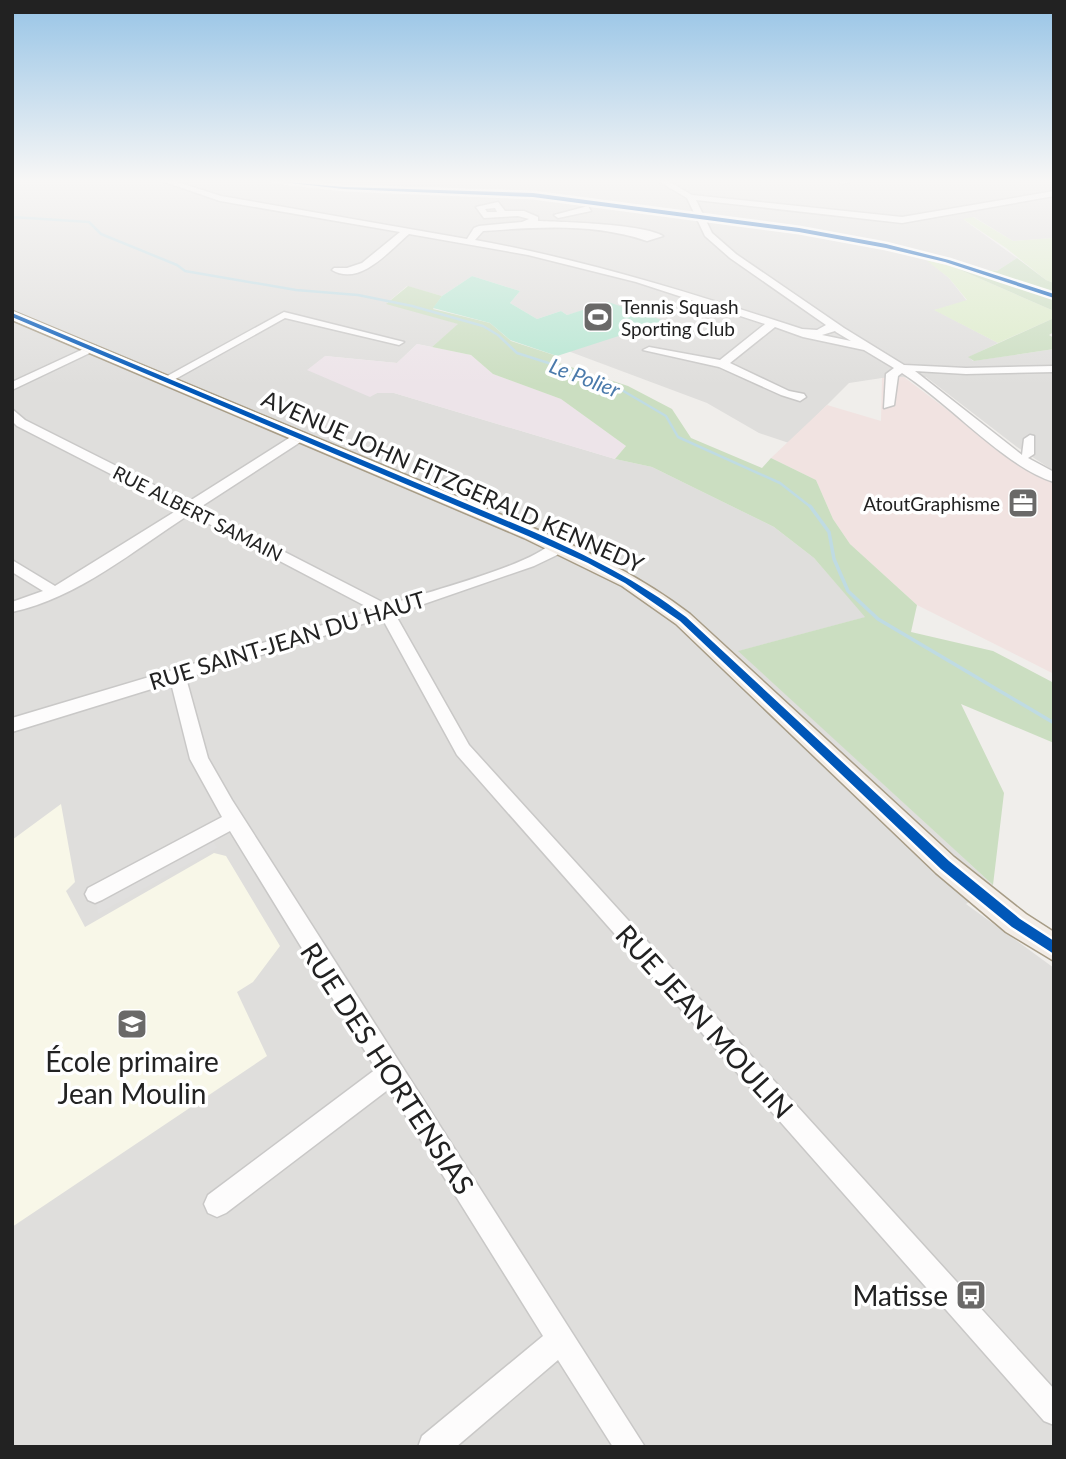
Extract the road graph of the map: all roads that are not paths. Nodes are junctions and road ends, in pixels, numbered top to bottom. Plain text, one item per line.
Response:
1 (385, 249) edge
2 (515, 249) edge
3 (727, 249) edge
4 (337, 270) dead end
5 (12, 314) edge
6 (772, 324) junction
7 (831, 324) junction
8 (815, 335) junction
9 (850, 337) junction
10 (399, 342) dead end
11 (92, 348) junction
12 (871, 349) junction
13 (649, 351) dead end
14 (722, 364) junction
15 (902, 368) junction
16 (1054, 369) edge
17 (166, 380) junction
18 (12, 387) edge
19 (800, 397) dead end
20 (888, 405) dead end
21 (12, 414) edge
22 (300, 436) junction
23 (1030, 439) dead end
24 (1023, 455) junction
25 (1054, 465) edge
26 (1054, 478) edge
27 (187, 508) junction
28 (557, 545) junction
29 (12, 565) edge
30 (53, 594) junction
31 (12, 607) edge
32 (386, 611) junction
33 (177, 675) junction
34 (12, 725) edge
35 (234, 820) junction
36 (95, 894) dead end
37 (1054, 948) edge
38 (392, 1072) junction
39 (216, 1204) dead end
40 (562, 1339) junction
41 (1054, 1411) edge
42 (433, 1447) edge
43 (630, 1447) edge

1 - 4 street
2 - 6 street
3 - 7 street
5 - 11 main road, AVENUE JOHN FITZGERALD KENNEDY
6 - 8 street
6 - 14 street
7 - 8 street
7 - 9 street
8 - 9 street
8 - 12 street
9 - 12 street
10 - 17 street
11 - 17 main road, AVENUE JOHN FITZGERALD KENNEDY
11 - 18 street
12 - 15 street
13 - 14 street
14 - 19 street
15 - 16 street
15 - 20 street
15 - 24 street
17 - 22 main road, AVENUE JOHN FITZGERALD KENNEDY
21 - 27 street, RUE ALBERT SAMAIN
22 - 27 street
22 - 28 main road, AVENUE JOHN FITZGERALD KENNEDY
23 - 24 street
24 - 25 street
24 - 26 street
27 - 30 street
27 - 32 street, RUE ALBERT SAMAIN
28 - 32 street, RUE SAINT-JEAN DU HAUT
28 - 37 main road, AVENUE JOHN FITZGERALD KENNEDY
29 - 30 street
30 - 31 street
32 - 33 street, RUE SAINT-JEAN DU HAUT
32 - 41 street, RUE JEAN MOULIN
33 - 34 street, RUE SAINT-JEAN DU HAUT
33 - 35 street, RUE DES HORTENSIAS
35 - 36 street
35 - 38 street, RUE DES HORTENSIAS
38 - 39 street
38 - 40 street, RUE DES HORTENSIAS
40 - 42 street
40 - 43 street, RUE DES HORTENSIAS

